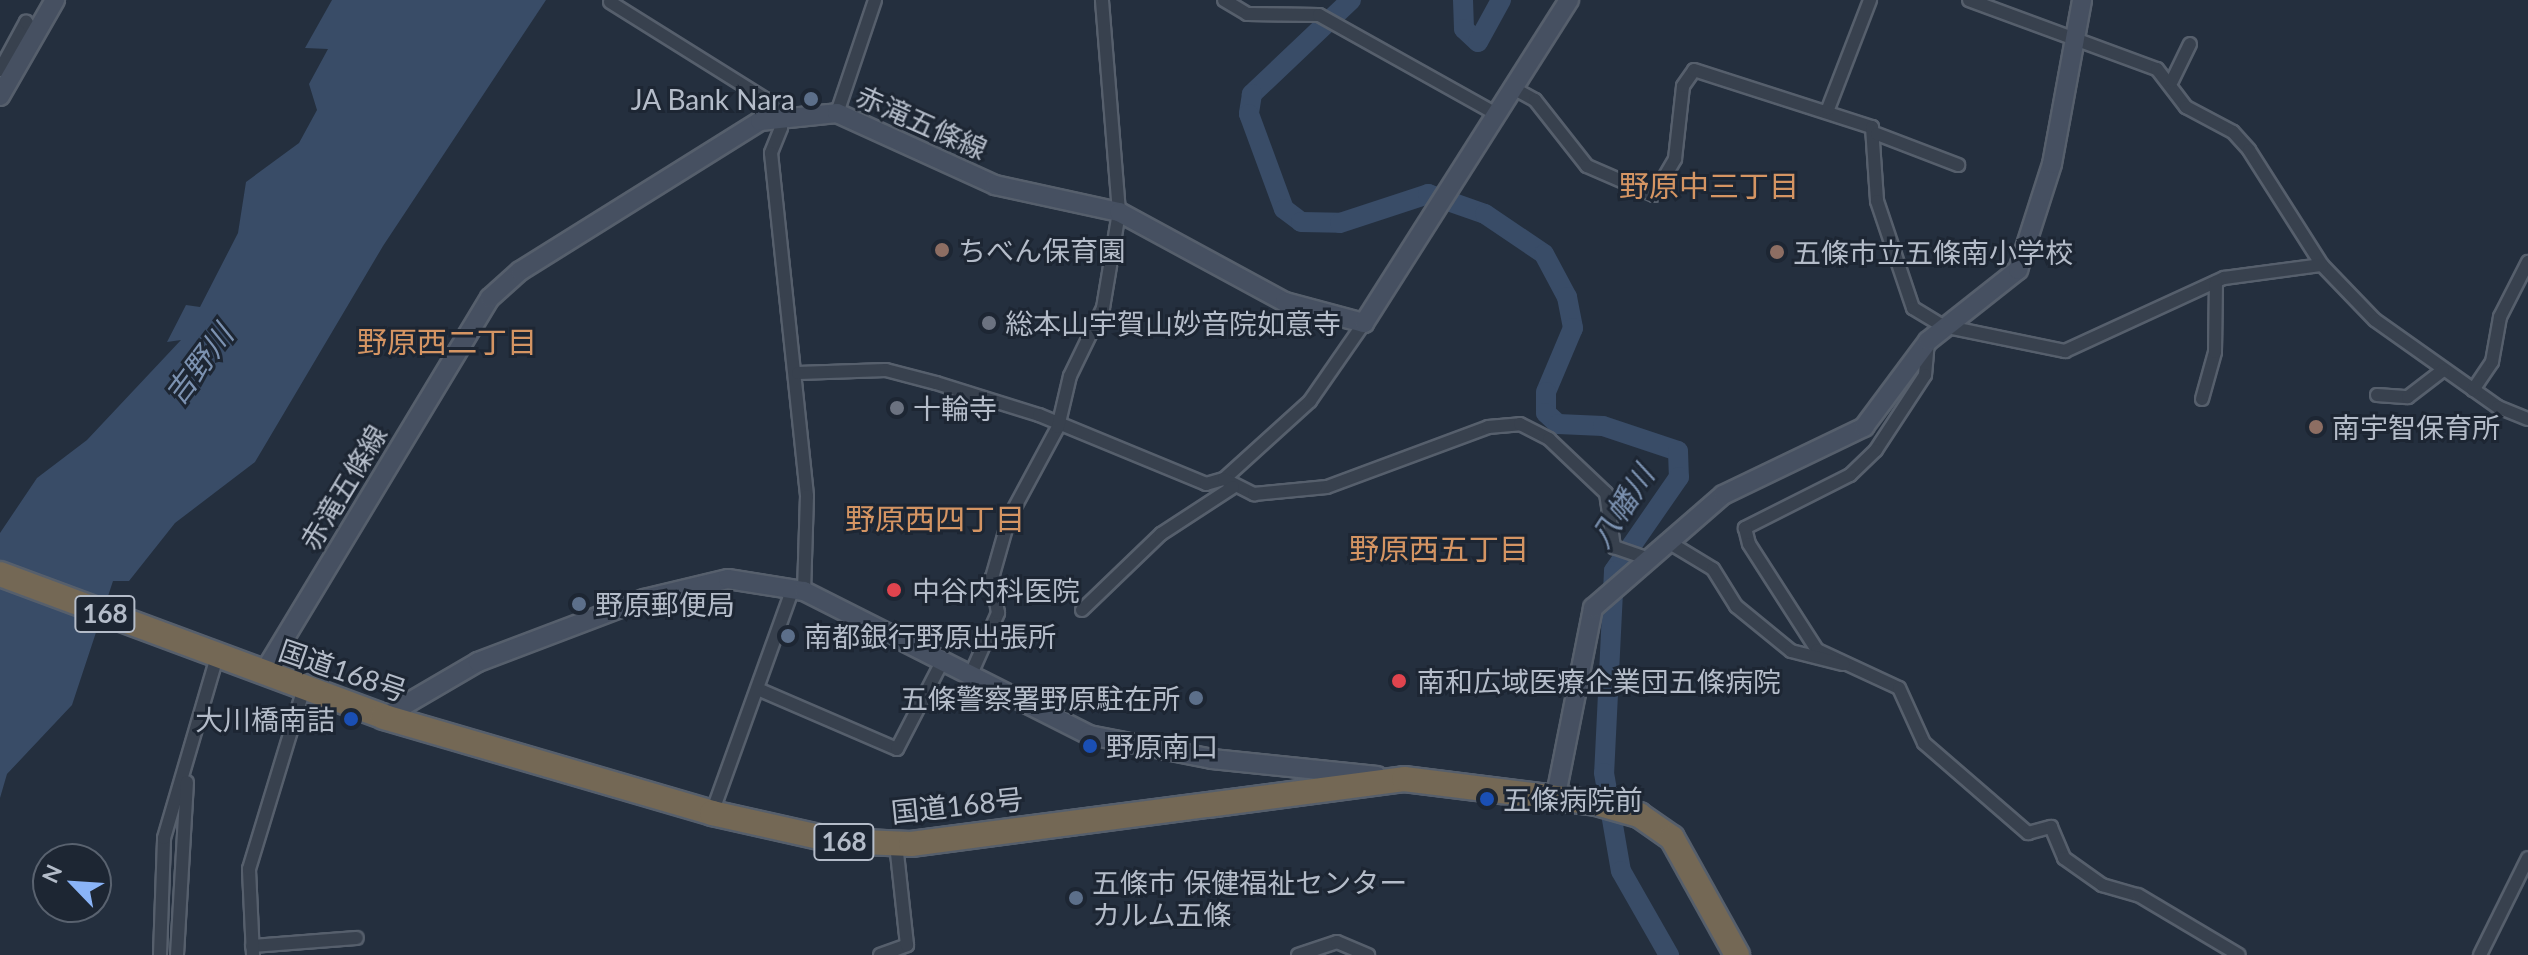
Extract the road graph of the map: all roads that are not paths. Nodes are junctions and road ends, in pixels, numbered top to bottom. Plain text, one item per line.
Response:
1 (55, 0) edge
2 (875, 0) edge
3 (1102, 0) edge
4 (1224, 0) edge
5 (1569, 0) edge
6 (1870, 0) edge
7 (1969, 0) edge
8 (2082, 0) edge
9 (610, 2) dead end
10 (35, 33) junction
11 (2077, 39) junction
12 (2190, 44) dead end
13 (0, 70) edge
14 (2172, 81) junction
15 (1513, 88) junction
16 (0, 96) edge
17 (1828, 109) junction
18 (837, 113) junction
19 (1496, 114) junction
20 (778, 115) junction
21 (1877, 134) junction
22 (1958, 165) dead end
23 (1119, 212) junction
24 (2528, 262) edge
25 (2322, 265) junction
26 (2216, 282) junction
27 (1364, 323) junction
28 (1943, 326) junction
29 (1928, 341) junction
30 (2443, 370) junction
31 (798, 373) junction
32 (2473, 390) junction
33 (2377, 395) dead end
34 (2202, 399) dead end
35 (2528, 419) edge
36 (1058, 427) junction
37 (1229, 483) junction
38 (1670, 543) junction
39 (1642, 564) junction
40 (0, 574) edge
41 (798, 589) junction
42 (1082, 610) dead end
43 (213, 656) junction
44 (943, 660) junction
45 (1859, 664) junction
46 (263, 674) junction
47 (971, 674) junction
48 (304, 688) junction
49 (760, 690) junction
50 (384, 717) junction
51 (188, 770) junction
52 (1404, 779) junction
53 (1556, 795) junction
54 (712, 813) junction
55 (896, 844) junction
56 (2528, 858) edge
57 (357, 938) dead end
58 (909, 950) edge
59 (253, 951) edge
60 (160, 955) edge
61 (177, 955) edge
62 (880, 955) edge
63 (1298, 955) edge
64 (1368, 955) edge
65 (1737, 955) edge
66 (2239, 955) edge
67 (2480, 955) edge

1 - 10 street
2 - 18 street
3 - 23 street
4 - 19 street
5 - 15 street
6 - 17 street
7 - 11 street
8 - 11 street
9 - 20 street
10 - 13 street
10 - 16 street
11 - 14 street
11 - 28 street
12 - 14 street
14 - 25 street
15 - 17 street
15 - 19 street
17 - 21 street
18 - 20 street, 赤滝五條線
18 - 23 street, 赤滝五條線
19 - 27 street
20 - 31 street
20 - 46 street, 赤滝五條線
21 - 22 street
21 - 28 street
23 - 27 street, 赤滝五條線
23 - 36 street
24 - 32 street
25 - 26 street
25 - 30 street
26 - 28 street
26 - 34 street
27 - 37 street
28 - 29 street
29 - 38 street
29 - 45 street
30 - 32 street
30 - 33 street
31 - 36 street
31 - 41 street
32 - 35 street
36 - 37 street
36 - 47 street
37 - 39 street
37 - 42 street
38 - 39 street
38 - 45 street
39 - 53 street
40 - 43 highway, 国道168号 / 168
41 - 44 street
41 - 49 street
41 - 50 street
43 - 46 highway, 国道168号 / 168
43 - 51 street
44 - 47 street
44 - 49 street
45 - 66 street
46 - 48 highway, 国道168号 / 168
47 - 52 street
48 - 50 highway, 国道168号 / 168
48 - 59 street
49 - 54 street
50 - 54 highway, 国道168号 / 168
51 - 60 street
51 - 61 street
52 - 53 highway, 国道168号 / 168
52 - 55 highway, 国道168号 / 168
53 - 65 highway, 国道168号 / 168
54 - 55 highway, 国道168号 / 168
55 - 58 street
56 - 67 street
57 - 59 street
58 - 62 street
63 - 64 street

